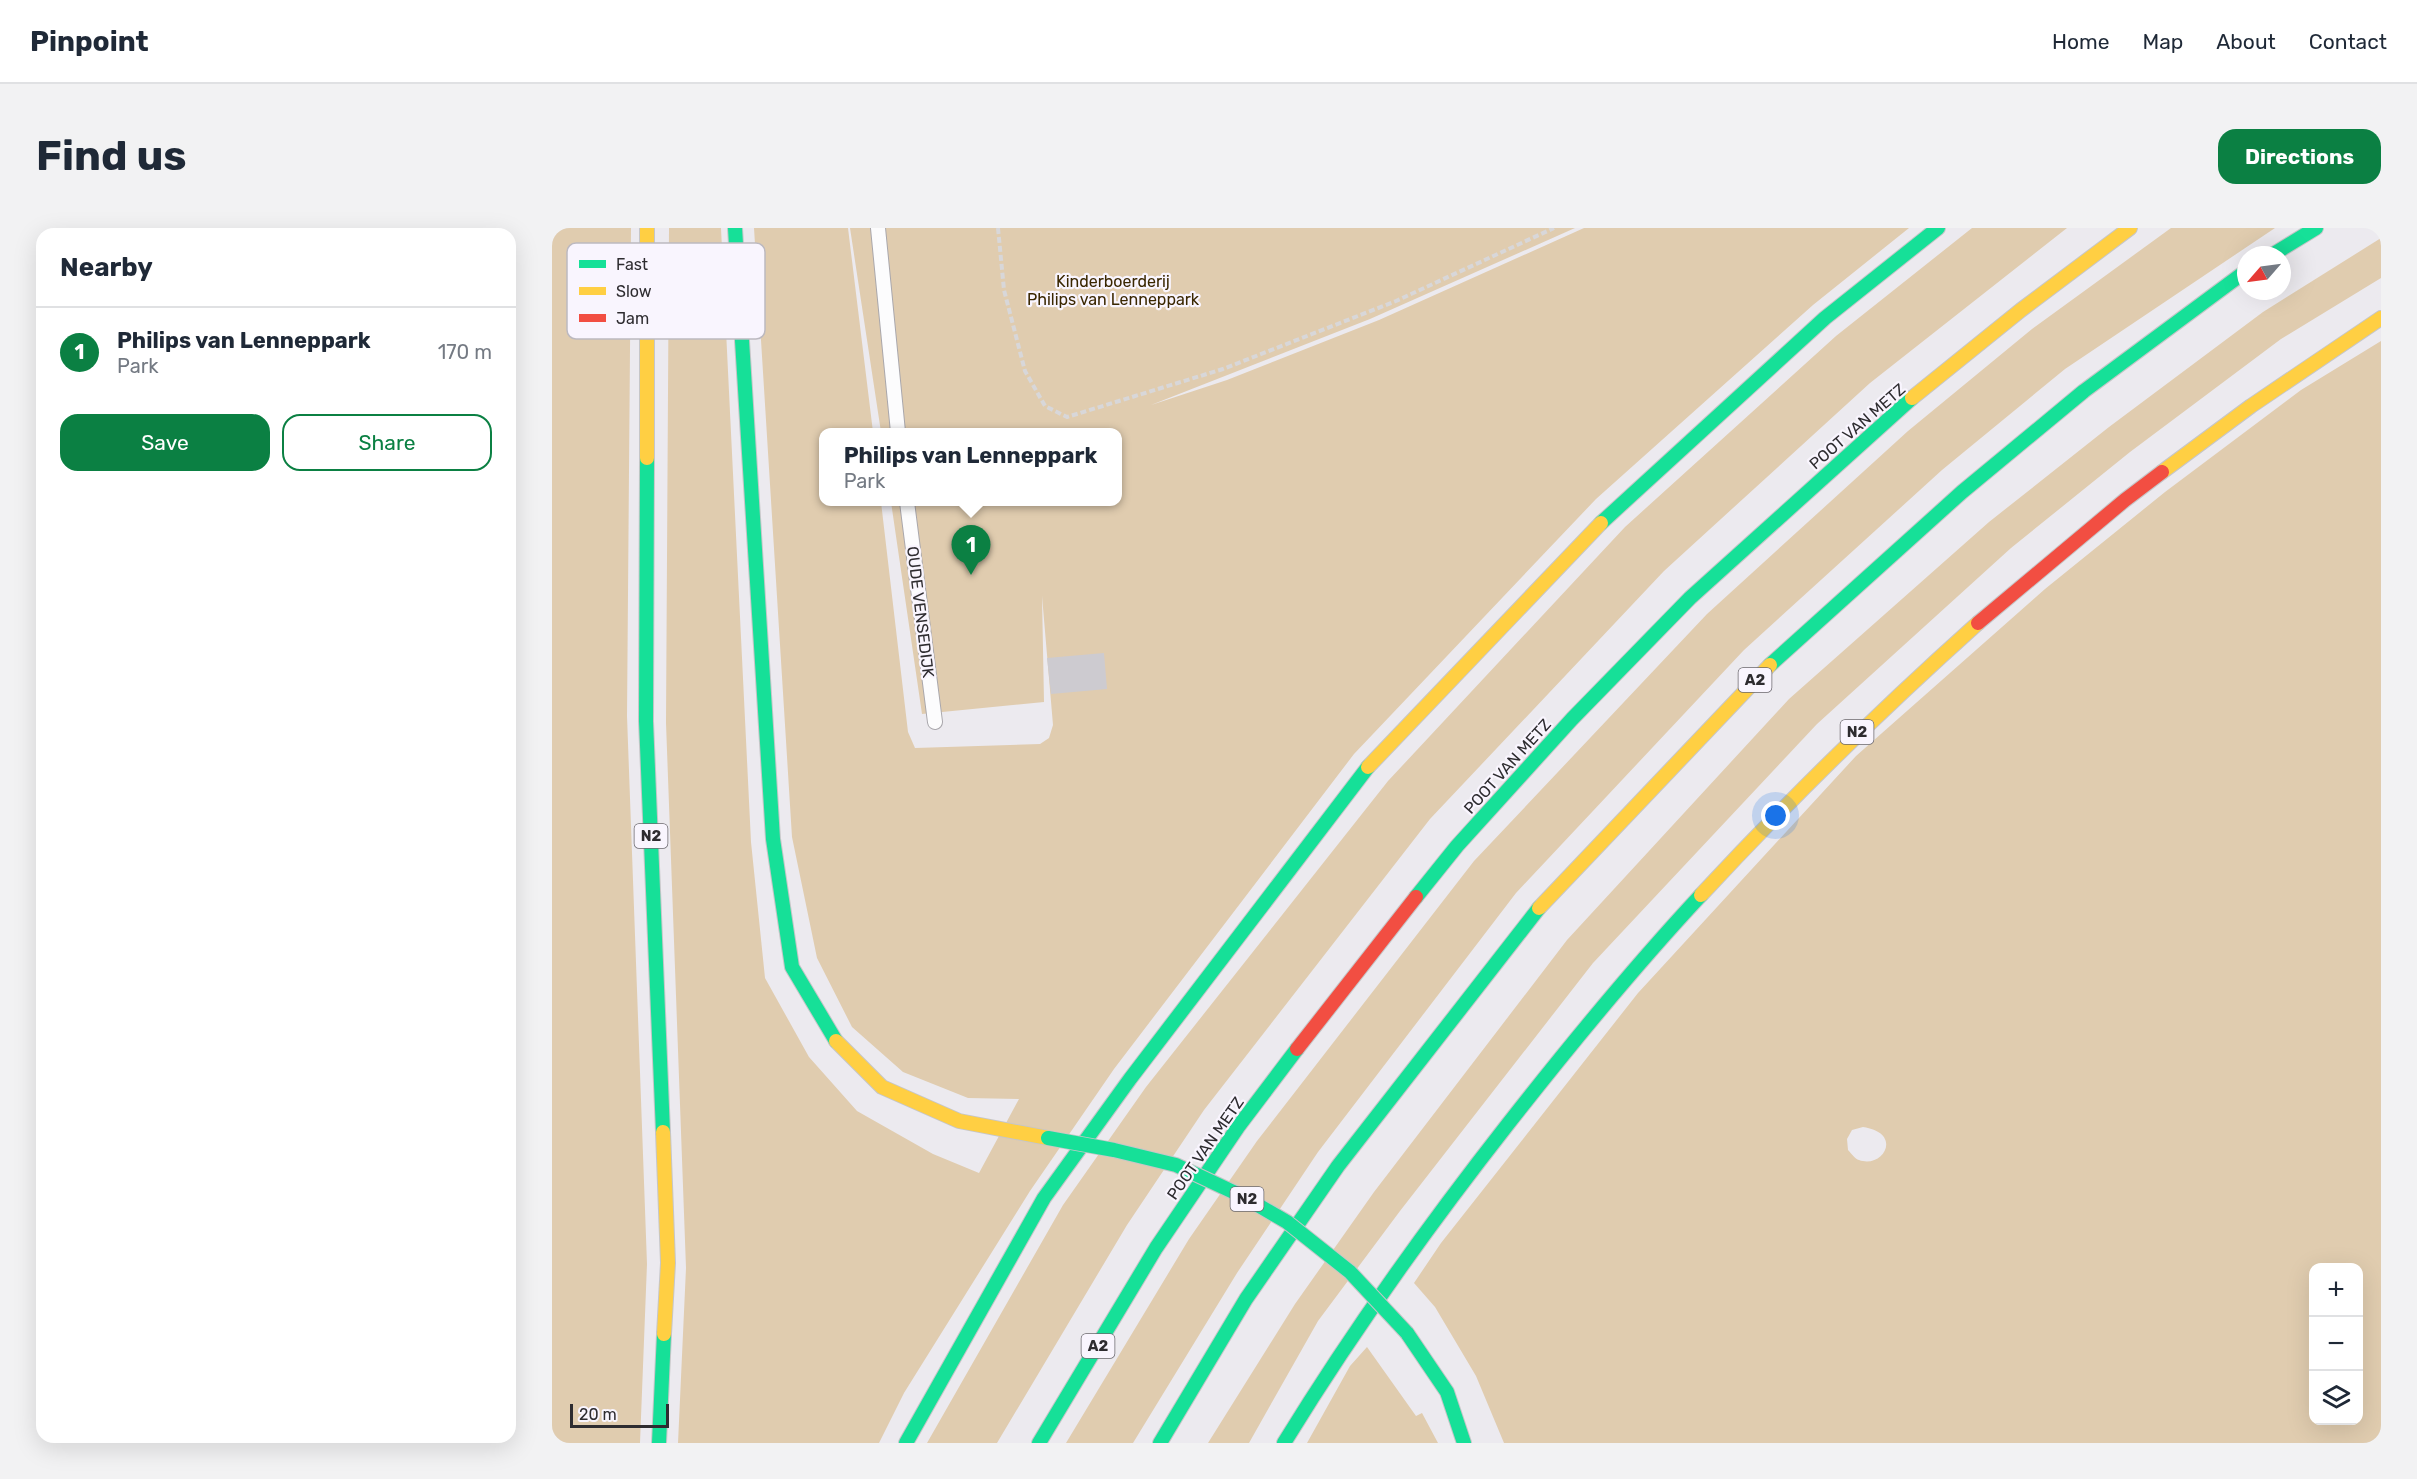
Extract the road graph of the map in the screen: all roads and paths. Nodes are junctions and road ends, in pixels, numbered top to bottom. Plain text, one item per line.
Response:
1 (647, 228) edge
2 (735, 228) edge
3 (878, 228) edge
4 (998, 228) edge
5 (1554, 228) edge
6 (1938, 228) edge
7 (2130, 228) edge
8 (2316, 228) edge
9 (647, 243) edge
10 (736, 243) edge
11 (2287, 246) edge
12 (2237, 278) edge
13 (2381, 318) edge
14 (647, 339) edge
15 (742, 339) edge
16 (898, 428) edge
17 (908, 506) edge
18 (935, 722) dead end
19 (660, 1443) edge
20 (906, 1443) edge
21 (1039, 1443) edge
22 (1160, 1443) edge
23 (1284, 1443) edge
24 (1464, 1443) edge

1 - 9 highway, N2
2 - 10 highway, N2, bridge
3 - 16 lane
4 - 5 path
6 - 20 highway
7 - 21 highway, POOT VAN METZ / A2
8 - 11 highway
12 - 22 highway, A2
13 - 23 highway, N2
14 - 19 highway, N2
15 - 24 highway, N2, bridge
17 - 18 lane, OUDE VENSEDIJK

